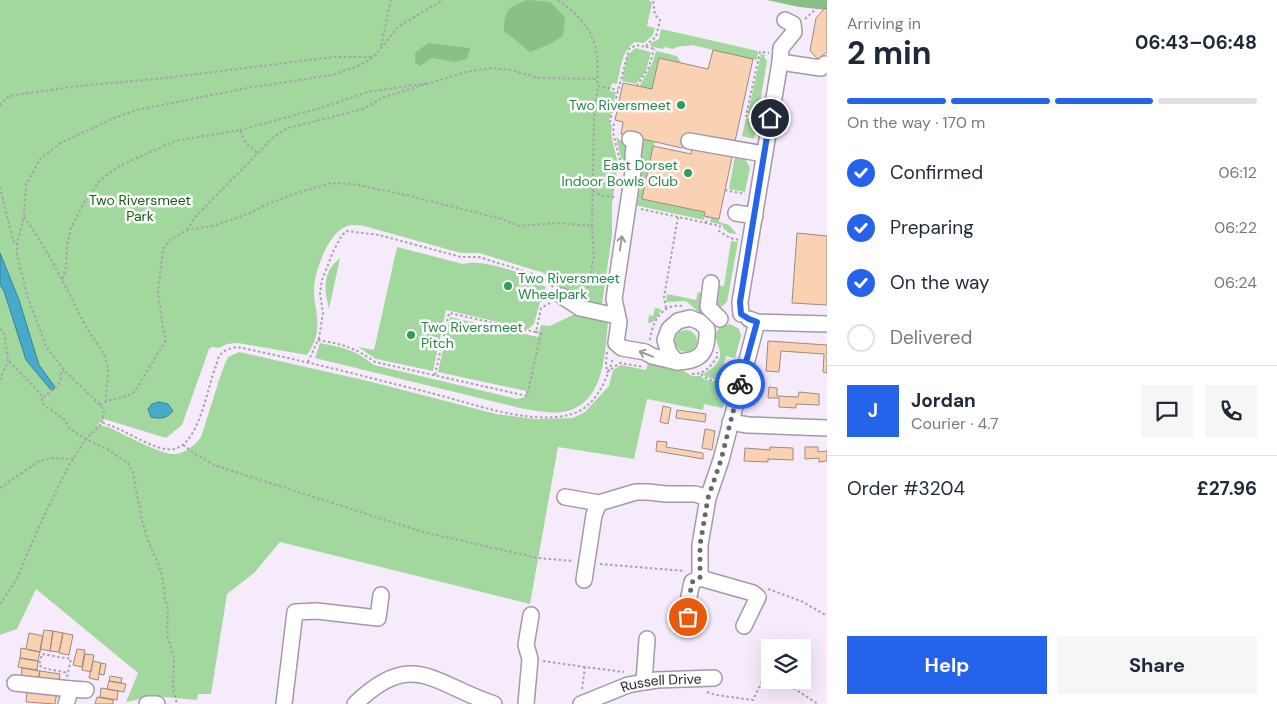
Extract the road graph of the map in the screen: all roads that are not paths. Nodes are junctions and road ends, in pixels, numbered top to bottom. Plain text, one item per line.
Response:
1 (785, 20) dead end
2 (781, 55) junction
3 (825, 64) dead end
4 (630, 139) dead end
5 (689, 141) dead end
6 (764, 154) junction
7 (736, 213) dead end
8 (755, 216) junction
9 (711, 283) dead end
10 (562, 296) road end
11 (741, 314) junction
12 (617, 316) junction
13 (720, 319) junction
14 (757, 322) junction
15 (827, 324) edge
16 (707, 329) junction
17 (677, 362) junction
18 (730, 422) junction
19 (827, 428) edge
20 (565, 497) dead end
21 (708, 498) junction
22 (599, 503) junction
23 (700, 575) junction
24 (584, 580) dead end
25 (381, 595) dead end
26 (531, 615) dead end
27 (688, 617) dead end
28 (744, 626) dead end
29 (647, 639) dead end
30 (714, 678) dead end
31 (644, 682) junction
32 (15, 683) dead end
33 (72, 693) edge
34 (581, 699) edge
35 (612, 699) edge
36 (147, 704) edge
37 (156, 704) edge
38 (284, 704) edge
39 (355, 704) edge
40 (494, 704) edge
41 (526, 704) edge

1 - 2 street
2 - 3 street
2 - 6 street
12 -> 4 street
5 - 6 street
6 - 8 street
7 - 8 street
8 - 11 street
9 - 13 street
10 - 12 street
11 - 13 street
11 - 14 street
17 -> 12 street
13 - 16 street
14 - 15 street
14 - 18 street
16 - 17 street
16 - 17 street
18 - 19 street
18 - 21 street
20 - 22 street
21 - 22 street
21 - 23 street
22 - 24 street
23 - 27 street
23 - 28 street
25 - 38 street
26 - 41 street
29 - 31 street
30 - 31 street, Russell Drive
31 - 35 street, Russell Drive
32 - 33 street
34 - 35 street, Russell Drive
36 - 37 street
39 - 40 street

